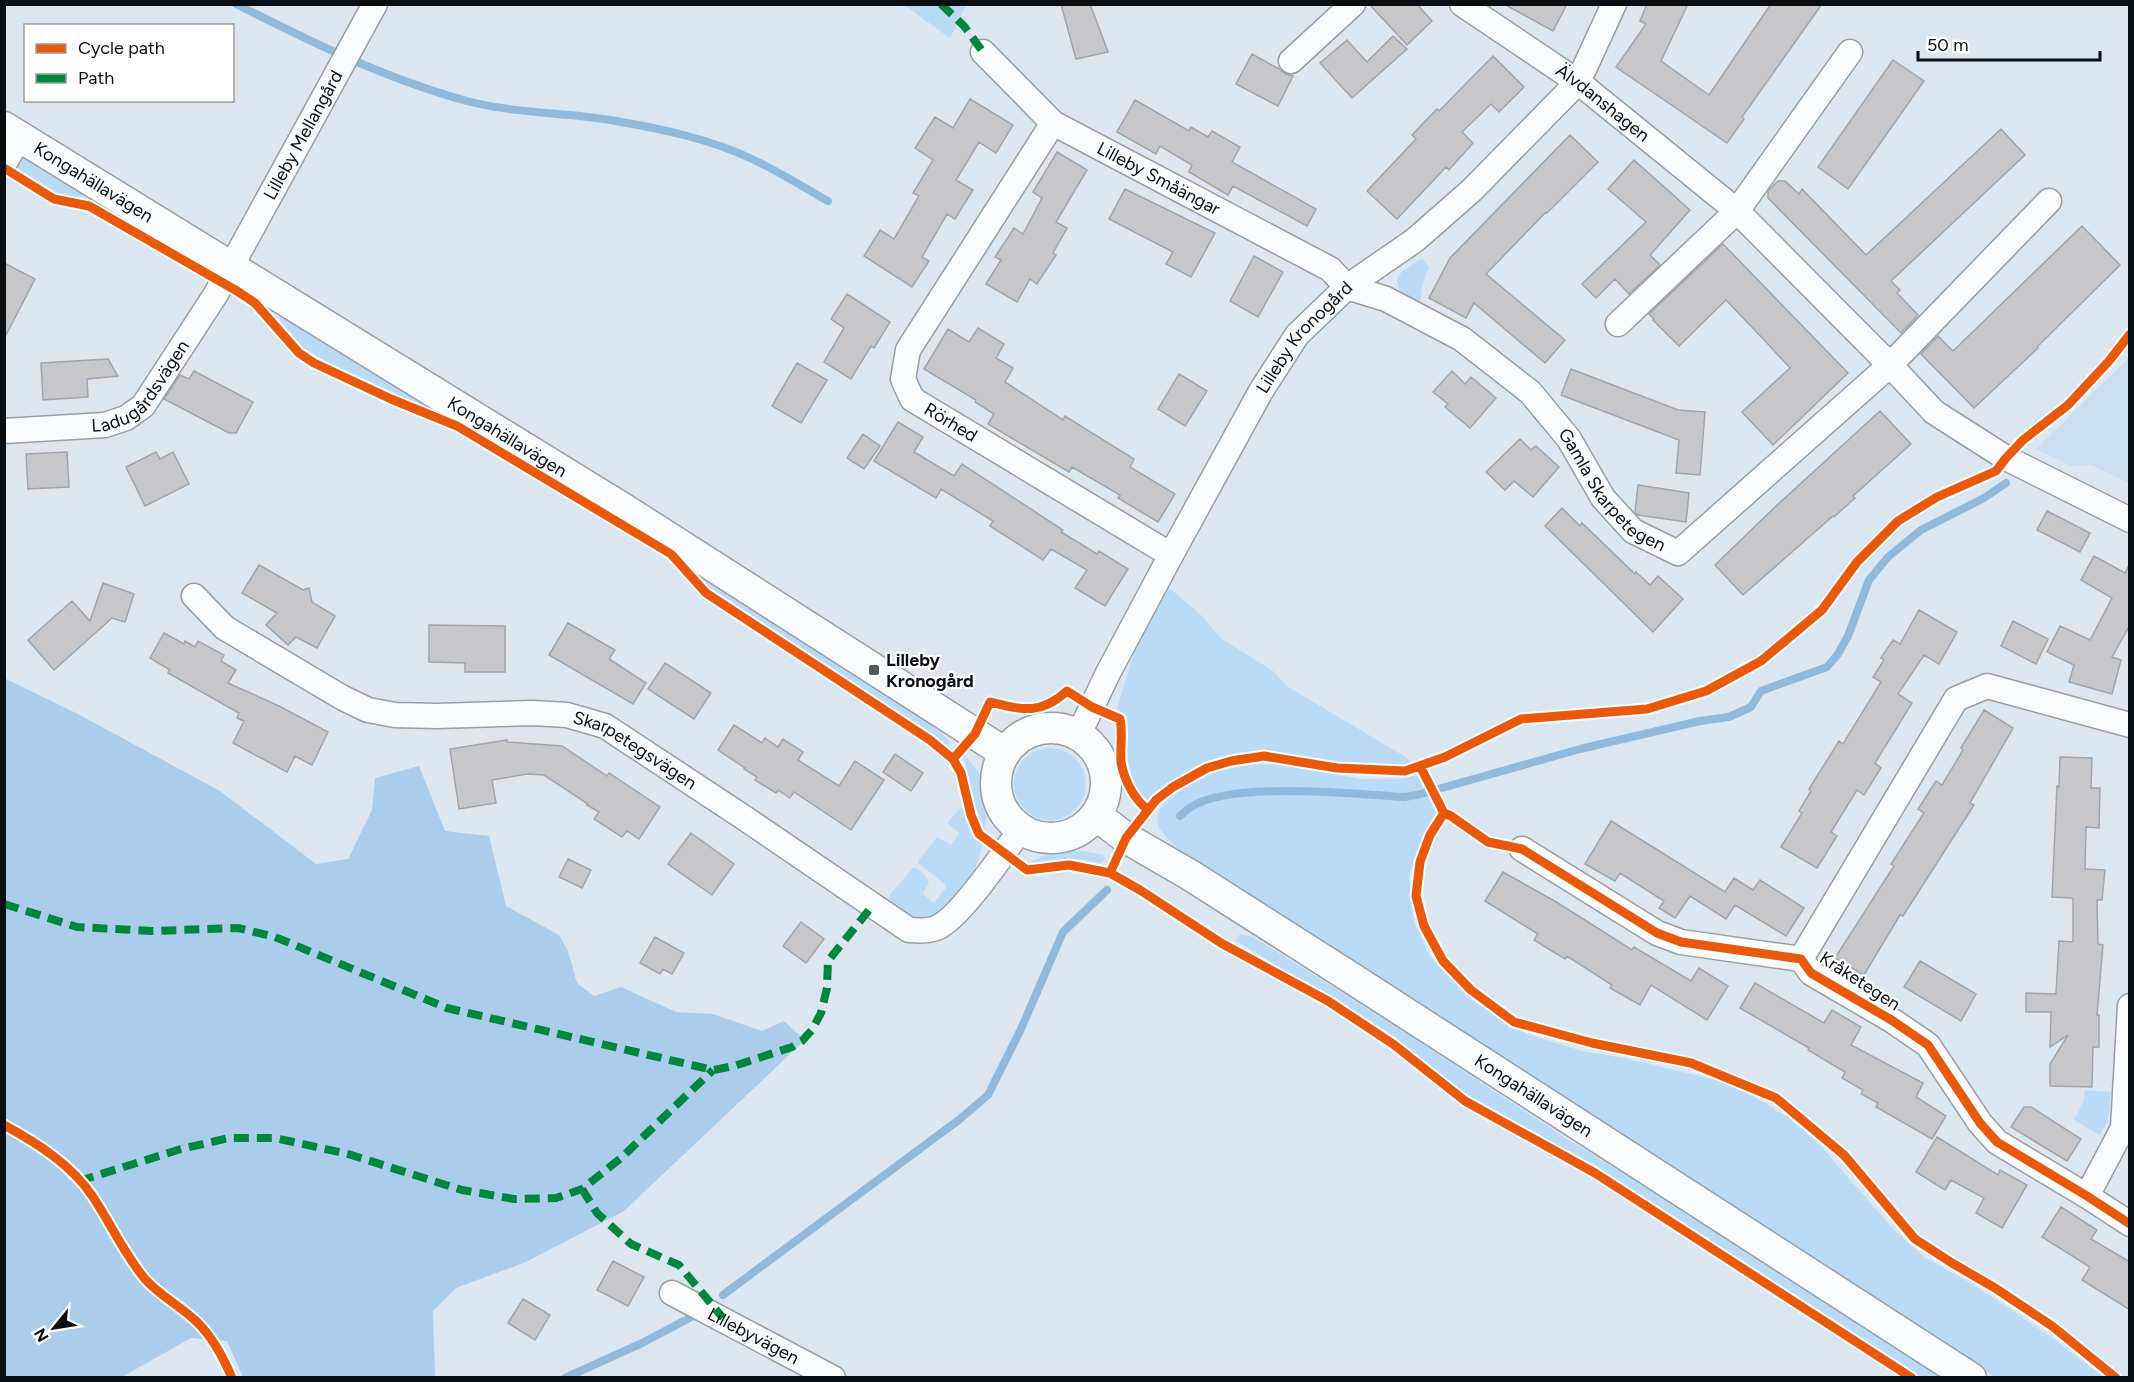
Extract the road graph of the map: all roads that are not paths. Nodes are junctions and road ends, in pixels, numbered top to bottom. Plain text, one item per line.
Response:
1 (1353, 4) edge
2 (1462, 4) edge
3 (1614, 4) edge
4 (370, 13) edge
5 (983, 52) dead end
6 (1850, 52) dead end
7 (1291, 61) dead end
8 (1578, 82) junction
9 (1053, 123) junction
10 (12, 132) edge
11 (4, 164) edge
12 (2049, 201) dead end
13 (1737, 210) junction
14 (231, 266) junction
15 (1347, 287) junction
16 (1618, 324) dead end
17 (1890, 365) junction
18 (4, 431) edge
19 (2130, 520) edge
20 (1171, 555) junction
21 (194, 596) dead end
22 (2130, 725) edge
23 (1078, 736) junction
24 (1005, 753) junction
25 (1096, 815) junction
26 (1020, 829) junction
27 (1522, 849) dead end
28 (1801, 960) junction
29 (2130, 1006) edge
30 (2087, 1196) junction
31 (2130, 1224) edge
32 (672, 1293) dead end
33 (833, 1377) edge
34 (1971, 1377) edge

1 - 7 street
2 - 8 street, Älvdanshagen
3 - 8 street, Lilleby Kronogård
4 - 14 street, Lilleby Mellangård
5 - 9 street, Lilleby Småängar
6 - 13 street
8 - 13 street, Älvdanshagen
8 - 15 street, Lilleby Kronogård
9 - 15 street, Lilleby Småängar
9 - 20 street, Rörhed
10 - 11 street
10 - 14 street, Kongahällavägen
12 - 17 street
13 - 16 street
13 - 17 street, Älvdanshagen
14 - 18 street, Ladugårdsvägen
14 - 24 street, Kongahällavägen
15 - 17 street, Gamla Skarpetegen
15 - 20 street, Lilleby Kronogård
17 - 19 street, Älvdanshagen
20 - 23 street, Lilleby Kronogård
21 - 26 street, Skarpetegsvägen
22 - 28 street, Kråketegen
23 - 24 street
23 - 25 street
24 - 26 street
25 - 26 street
25 - 34 street, Kongahällavägen
27 - 28 street, Kråketegen
28 - 30 street, Kråketegen
29 - 30 street
30 - 31 street, Kråketegen
32 - 33 street, Lillebyvägen

